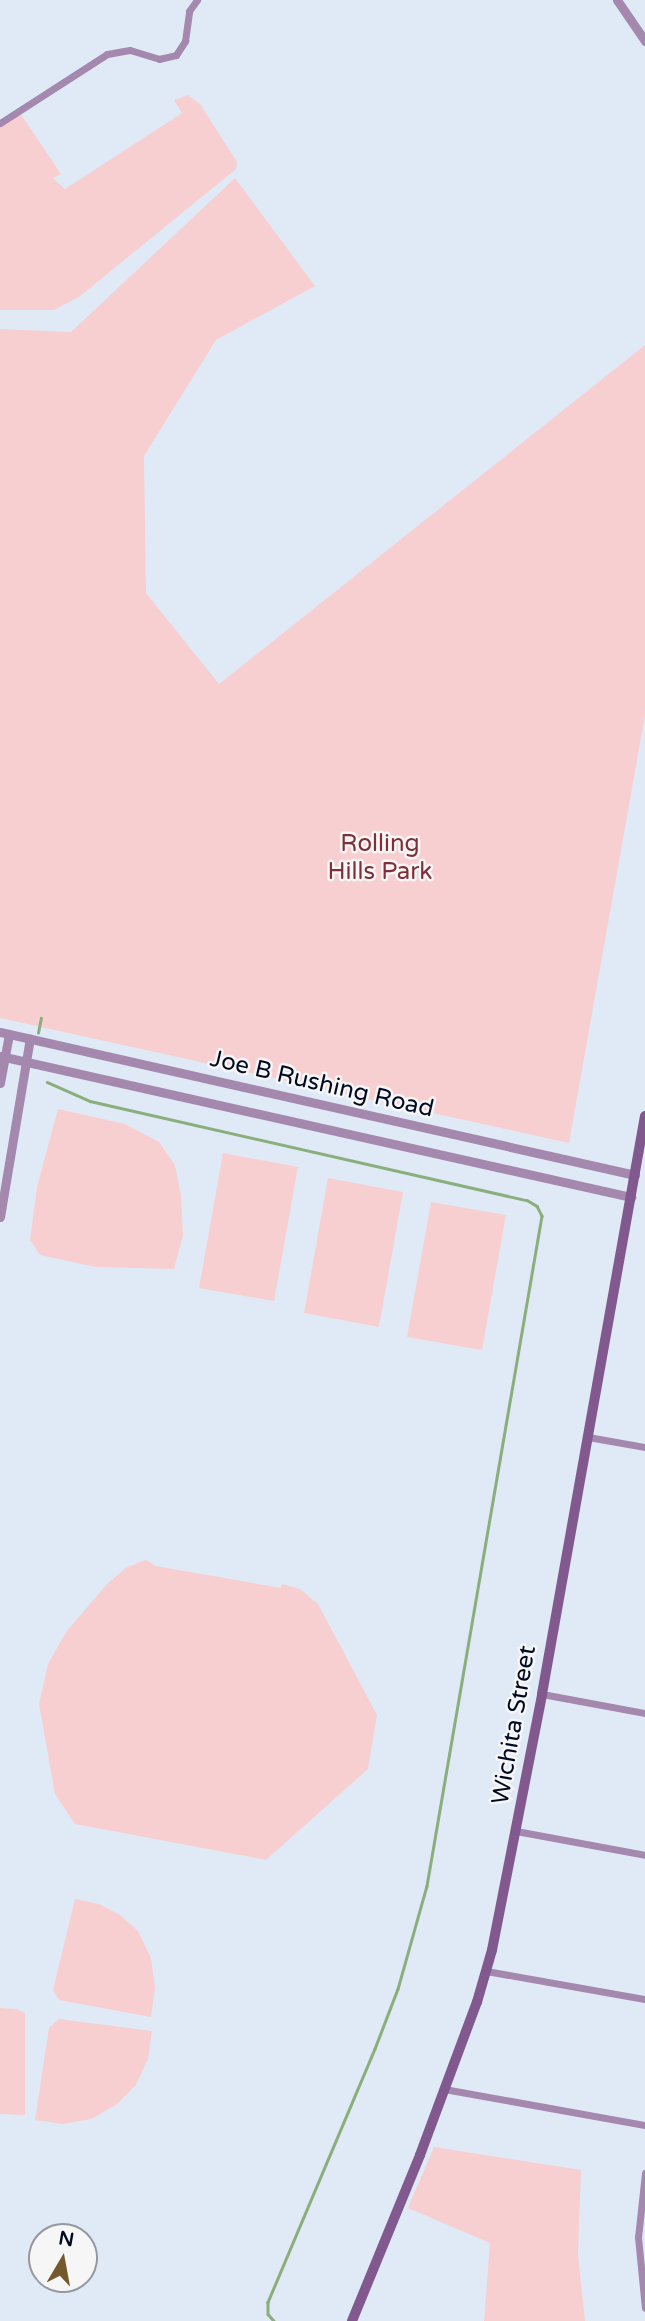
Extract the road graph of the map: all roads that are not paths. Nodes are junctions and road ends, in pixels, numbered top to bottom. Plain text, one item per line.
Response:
1 (197, 0) edge
2 (617, 0) edge
3 (645, 41) edge
4 (0, 123) edge
5 (5, 1032) edge
6 (30, 1038) junction
7 (2, 1057) edge
8 (26, 1062) junction
9 (0, 1083) edge
10 (645, 1116) edge
11 (640, 1176) edge
12 (631, 1197) junction
13 (0, 1217) edge
14 (588, 1437) junction
15 (645, 1447) edge
16 (542, 1694) junction
17 (645, 1713) edge
18 (516, 1831) junction
19 (645, 1855) edge
20 (486, 1971) junction
21 (645, 1999) edge
22 (444, 2089) junction
23 (645, 2125) edge
24 (645, 2173) edge
25 (645, 2308) edge
26 (352, 2321) edge

1 - 4 street
2 - 3 street
5 - 6 street, Joe B Rushing Road
5 - 7 street
6 - 8 street
6 - 11 street, Joe B Rushing Road
7 - 8 street, Joe B Rushing Road
7 - 9 street
8 - 12 street, Joe B Rushing Road
8 - 13 street
10 - 11 main road, Wichita Street
11 - 12 main road, Wichita Street
12 - 14 main road, Wichita Street
14 - 15 street
14 - 16 main road, Wichita Street
16 - 17 street
16 - 18 main road, Wichita Street
18 - 19 street
18 - 20 main road, Wichita Street
20 - 21 street
20 - 22 main road, Wichita Street
22 - 23 street
22 - 26 main road, Wichita Street
24 - 25 street

